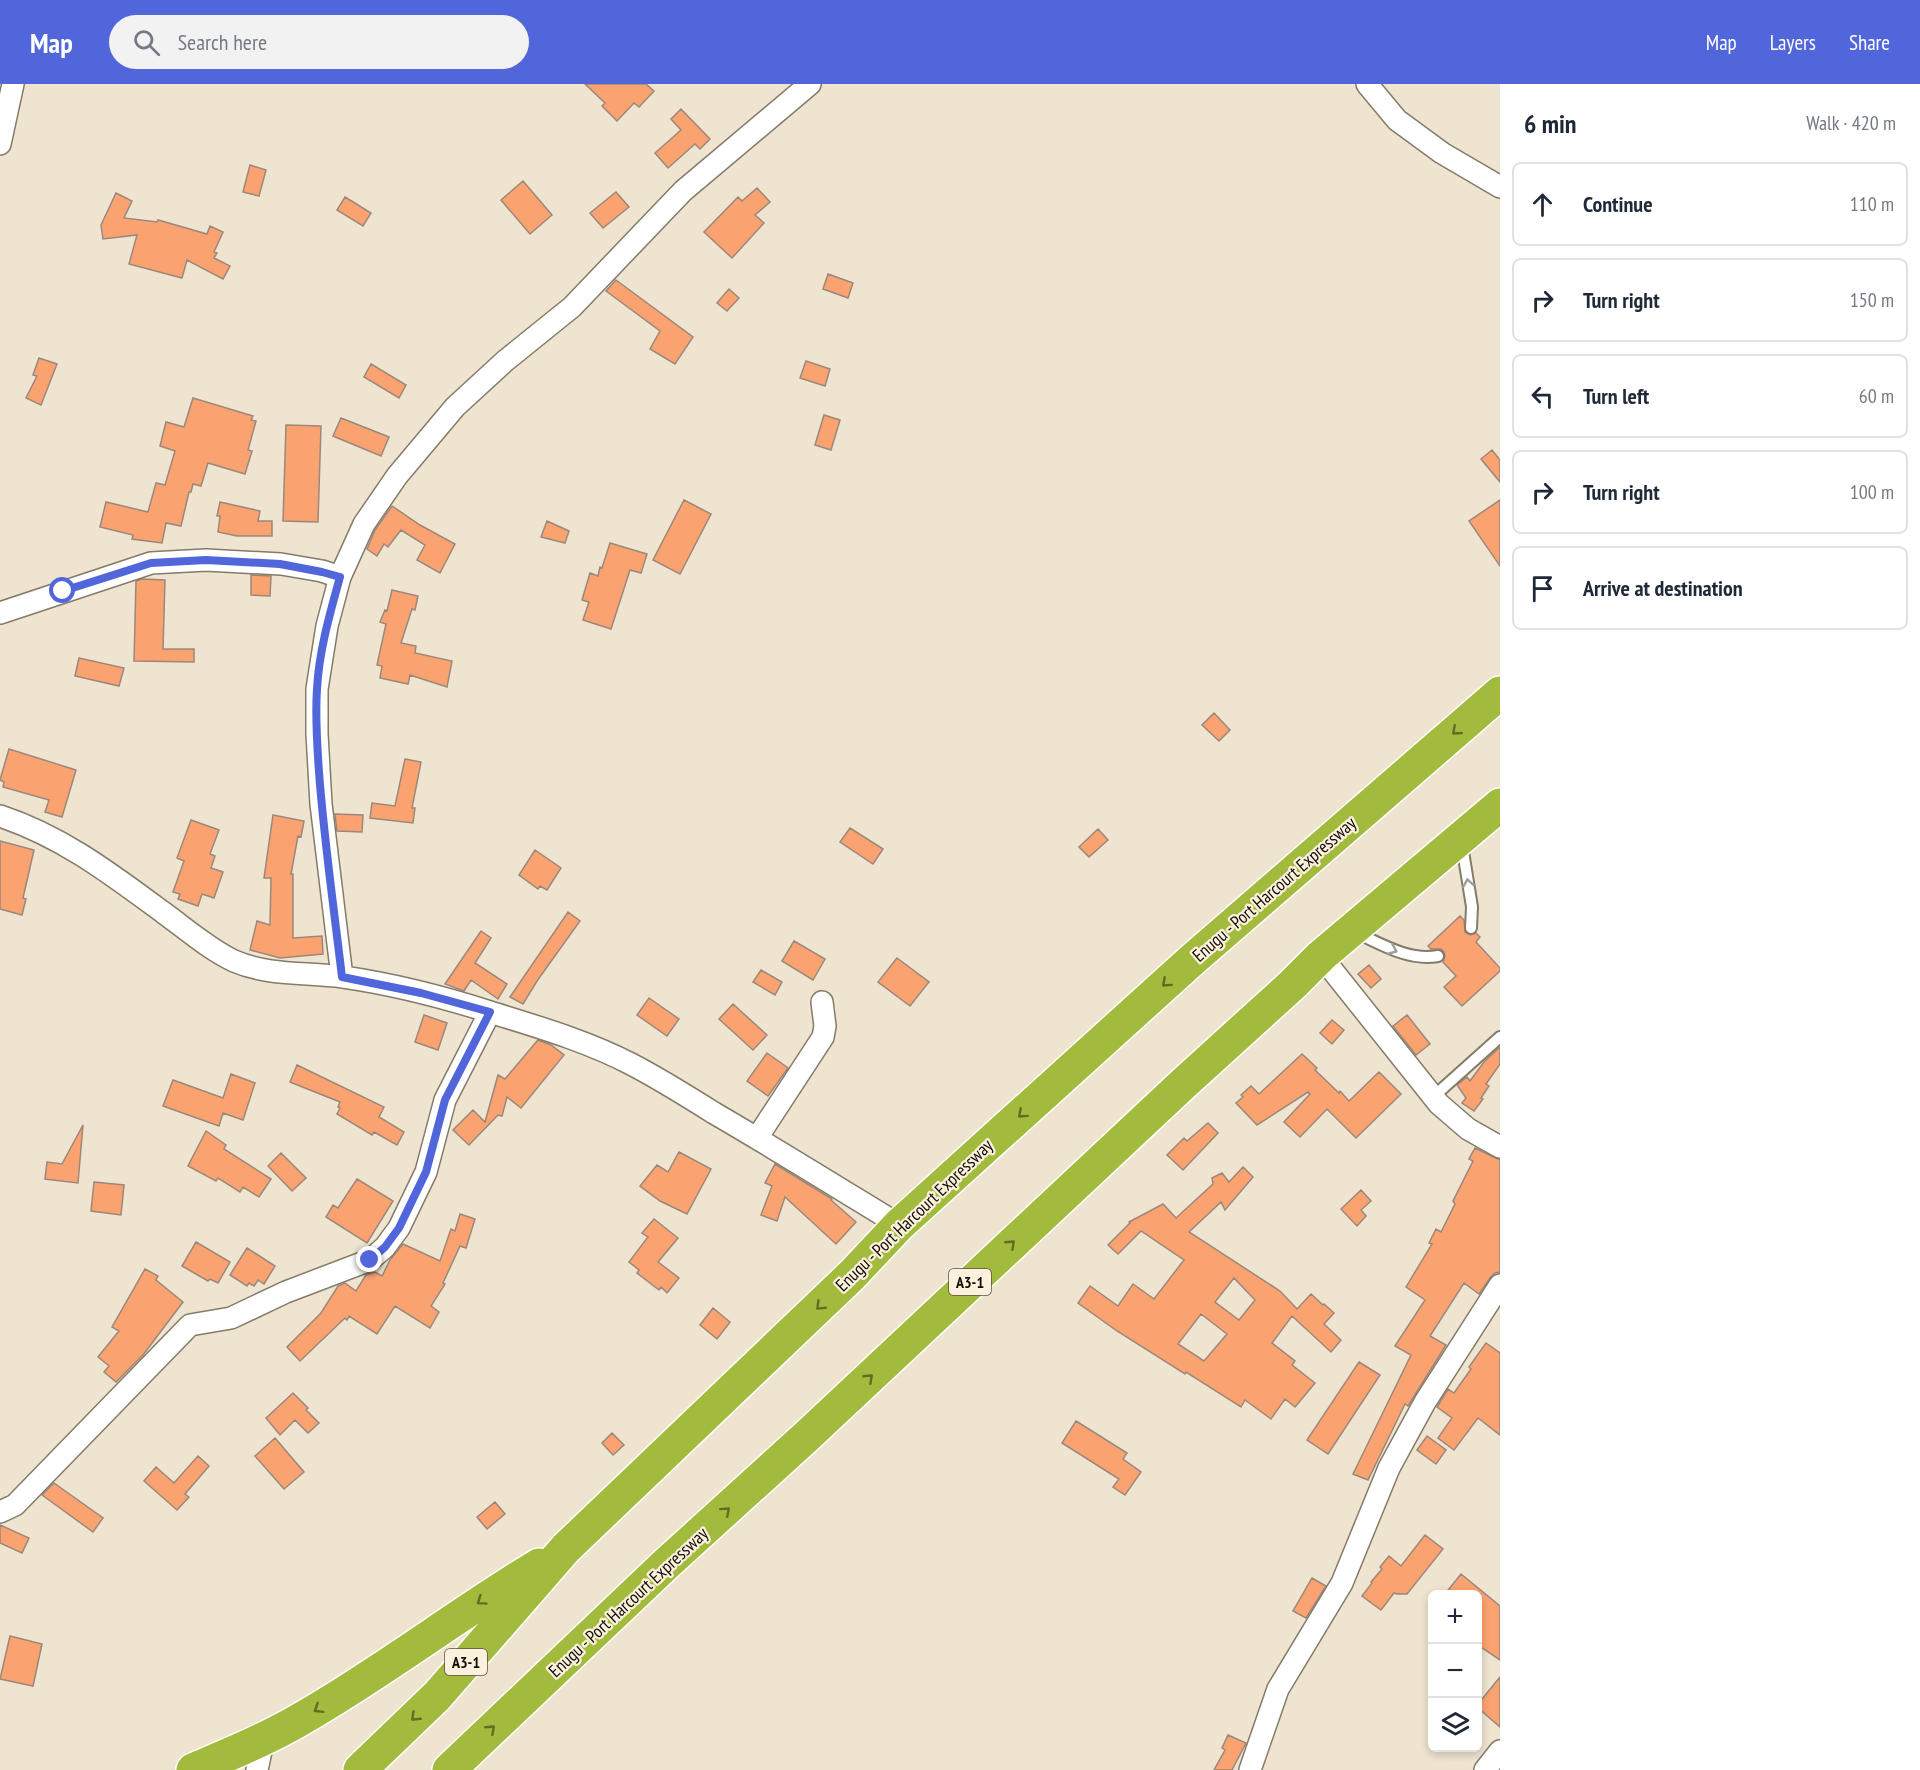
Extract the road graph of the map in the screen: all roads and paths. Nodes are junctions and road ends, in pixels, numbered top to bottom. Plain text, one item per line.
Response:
1 (13, 84) edge
2 (810, 84) edge
3 (1367, 84) edge
4 (0, 144) edge
5 (1500, 187) edge
6 (340, 577) junction
7 (0, 613) edge
8 (1500, 693) edge
9 (1500, 805) edge
10 (0, 816) edge
11 (1461, 838) junction
12 (1472, 928) dead end
13 (1351, 930) junction
14 (1321, 956) junction
15 (1438, 956) dead end
16 (342, 977) junction
17 (822, 1002) dead end
18 (490, 1012) junction
19 (1500, 1037) edge
20 (1433, 1097) junction
21 (757, 1138) junction
22 (1500, 1147) edge
23 (899, 1225) junction
24 (1500, 1285) edge
25 (0, 1512) edge
26 (566, 1548) junction
27 (264, 1737) junction
28 (1500, 1751) edge
29 (193, 1770) edge
30 (257, 1770) edge
31 (360, 1770) edge
32 (449, 1770) edge
33 (1250, 1770) edge
34 (1485, 1770) edge

1 - 4 street
2 - 6 street
3 - 5 street
6 - 7 street
6 - 16 street
8 -> 23 highway, Enugu - Port Harcourt Expressway / A3-1
9 - 11 highway, Enugu - Port Harcourt Expressway / A3-1
10 - 16 street
12 -> 11 lane
11 - 13 highway, Enugu - Port Harcourt Expressway / A3-1
13 - 14 highway, Enugu - Port Harcourt Expressway / A3-1
13 -> 15 lane
14 - 20 street
32 -> 14 highway, Enugu - Port Harcourt Expressway / A3-1
16 - 18 street
17 - 21 street
18 - 21 street
18 - 25 street
19 - 20 lane
20 - 22 street
21 - 23 street
23 -> 26 highway, Enugu - Port Harcourt Expressway / A3-1
24 - 33 street
26 -> 27 highway
26 -> 31 highway, Enugu - Port Harcourt Expressway / A3-1
27 - 29 highway
27 - 30 street
28 - 34 street

